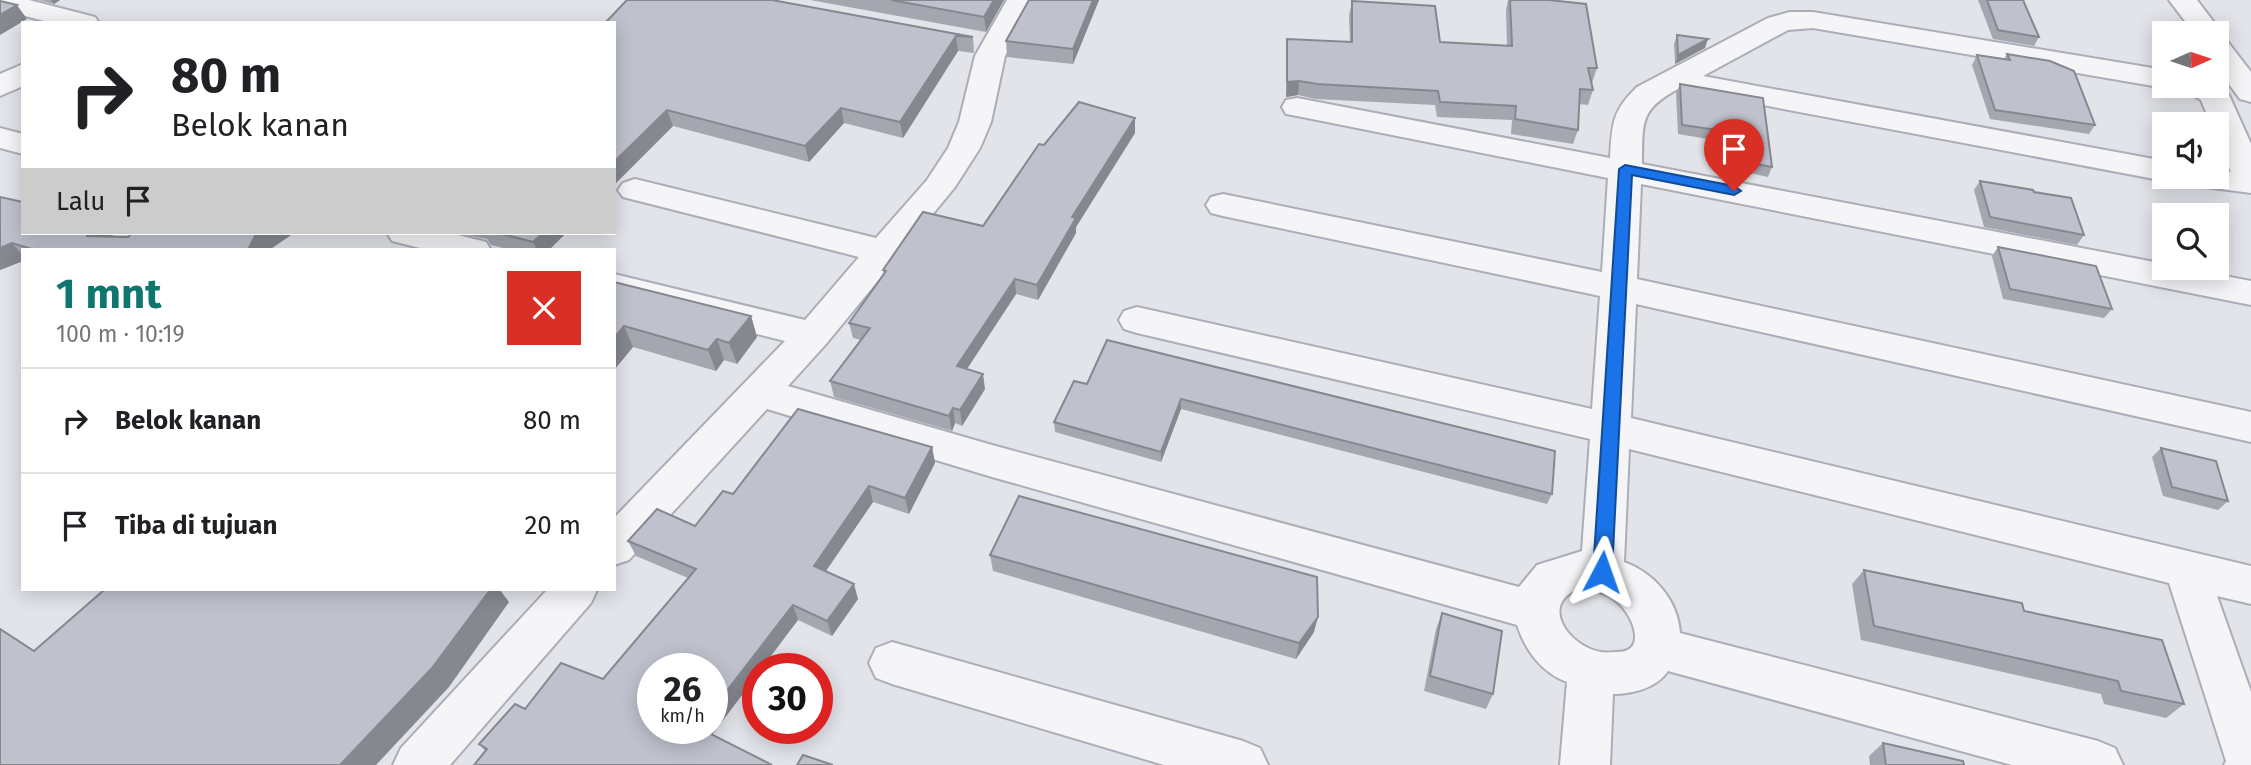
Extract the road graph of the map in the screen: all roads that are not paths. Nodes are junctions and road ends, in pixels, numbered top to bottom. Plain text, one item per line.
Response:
1 (1021, 0) edge
2 (2183, 0) edge
3 (0, 1) edge
4 (77, 21) edge
5 (2199, 21) edge
6 (2230, 65) edge
7 (21, 74) edge
8 (2152, 77) edge
9 (1672, 79) junction
10 (0, 87) edge
11 (2251, 93) edge
12 (1297, 107) dead end
13 (2229, 130) edge
14 (0, 138) edge
15 (21, 143) edge
16 (1625, 169) junction
17 (2152, 169) edge
18 (2229, 182) edge
19 (635, 190) dead end
20 (1223, 205) dead end
21 (412, 235) edge
22 (466, 248) edge
23 (884, 252) junction
24 (616, 286) edge
25 (1620, 288) junction
26 (2251, 293) edge
27 (1137, 320) dead end
28 (813, 335) junction
29 (758, 393) junction
30 (2251, 428) edge
31 (1611, 429) junction
32 (616, 545) edge
33 (2188, 571) junction
34 (1602, 572) junction
35 (2251, 585) edge
36 (574, 591) edge
37 (1535, 611) junction
38 (1658, 648) junction
39 (892, 663) dead end
40 (1591, 672) junction
41 (418, 765) edge
42 (1243, 765) edge
43 (1585, 765) edge
44 (2098, 765) edge
45 (2249, 765) edge

1 - 23 street
2 - 5 street
3 - 4 street
6 - 11 street
7 - 10 street
8 - 9 street
9 - 16 street
9 - 17 street
12 - 16 street
13 - 18 street
14 - 15 street
16 - 25 street
16 - 26 street
19 - 23 street
20 - 25 street
21 - 22 street
23 - 28 street
24 - 28 street
25 - 30 street
25 - 31 street
27 - 31 street
28 - 29 street
29 - 32 street
29 - 37 street
31 - 33 street
31 - 34 street
33 - 35 street
33 - 45 street
34 - 37 street
34 - 38 street
36 - 41 street
37 - 40 street
38 - 40 street
38 - 44 street
39 - 42 street
40 - 43 street

